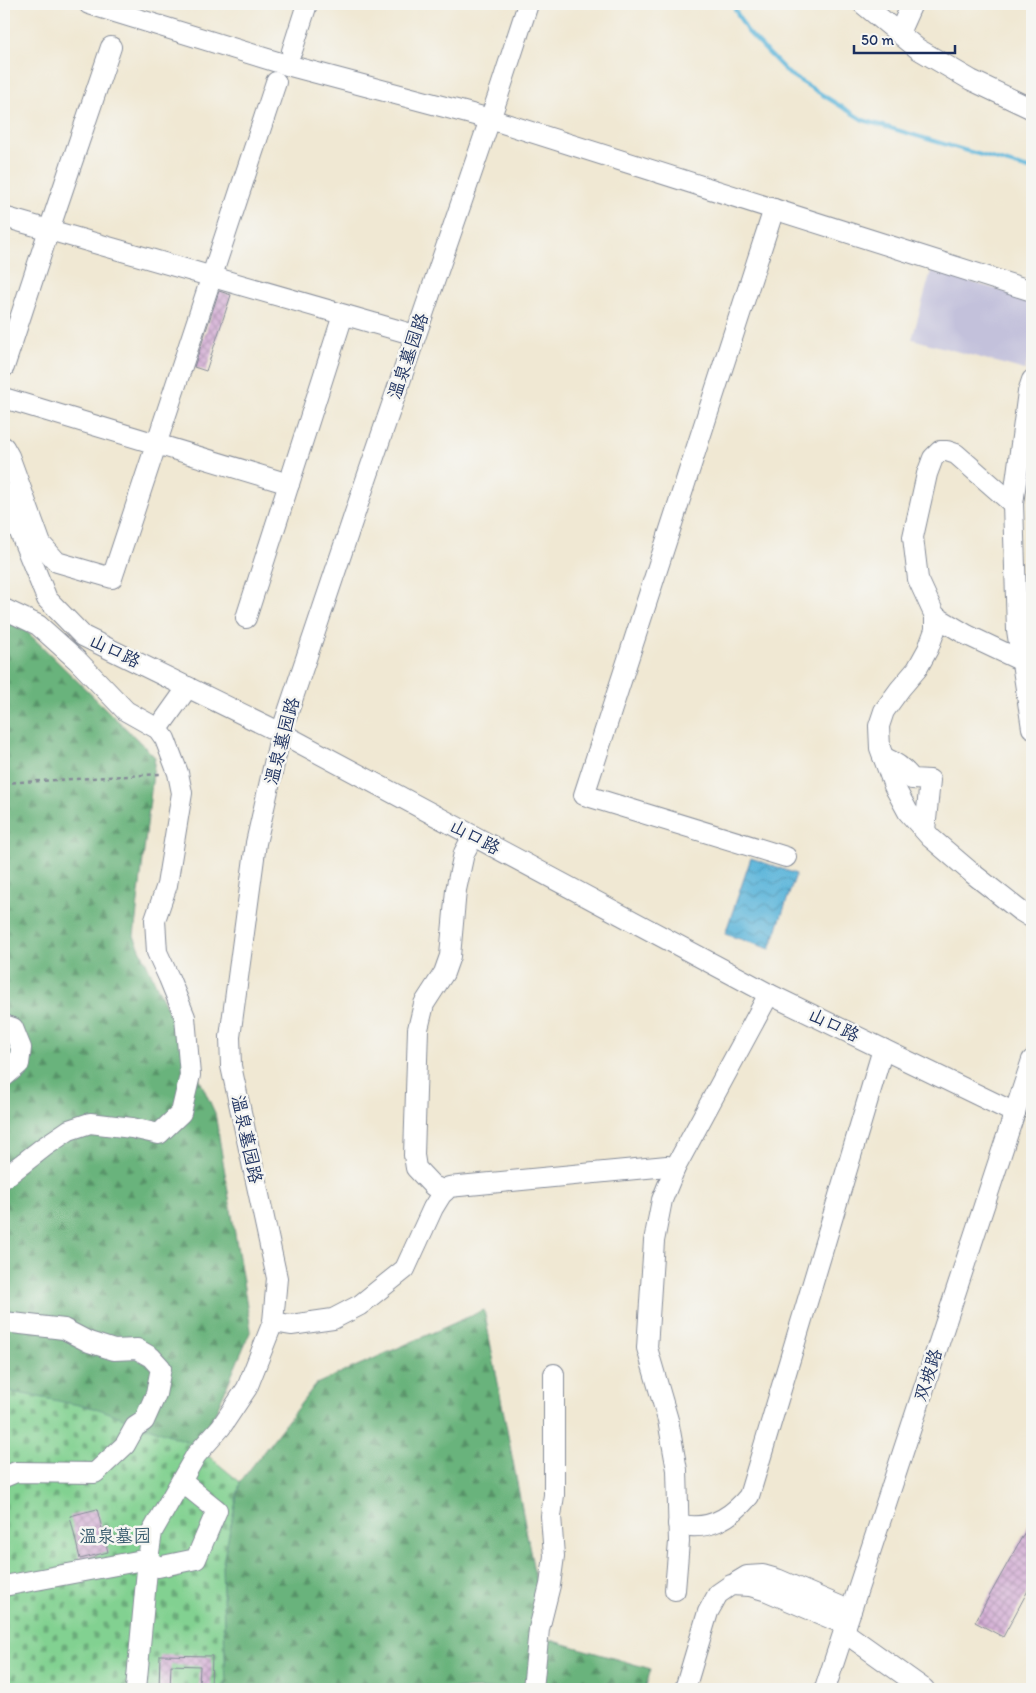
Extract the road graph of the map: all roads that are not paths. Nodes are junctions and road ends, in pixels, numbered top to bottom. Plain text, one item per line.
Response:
1 (89, 4) edge
2 (307, 4) edge
3 (528, 4) edge
4 (863, 4) edge
5 (912, 4) edge
6 (899, 33) junction
7 (111, 47) dead end
8 (292, 51) dead end
9 (276, 82) dead end
10 (1032, 109) edge
11 (490, 119) junction
12 (774, 209) junction
13 (4, 217) edge
14 (49, 230) junction
15 (211, 276) junction
16 (1032, 291) edge
17 (343, 315) junction
18 (415, 335) junction
19 (4, 367) edge
20 (1032, 380) edge
21 (4, 398) edge
22 (157, 444) junction
23 (4, 446) edge
24 (289, 484) junction
25 (4, 493) edge
26 (1013, 504) junction
27 (4, 608) edge
28 (935, 616) junction
29 (246, 618) dead end
30 (1022, 661) junction
31 (188, 687) junction
32 (1032, 728) edge
33 (158, 729) junction
34 (281, 733) junction
35 (883, 757) junction
36 (924, 830) junction
37 (473, 836) junction
38 (786, 857) dead end
39 (1032, 918) edge
40 (769, 994) junction
41 (4, 1025) edge
42 (883, 1049) junction
43 (1032, 1060) edge
44 (4, 1077) edge
45 (1015, 1113) junction
46 (675, 1168) junction
47 (4, 1178) edge
48 (445, 1191) junction
49 (4, 1322) edge
50 (274, 1322) junction
51 (554, 1374) dead end
52 (4, 1477) edge
53 (181, 1481) junction
54 (678, 1524) junction
55 (148, 1558) junction
56 (4, 1586) edge
57 (675, 1590) dead end
58 (847, 1622) junction
59 (136, 1689) edge
60 (533, 1689) edge
61 (685, 1689) edge
62 (825, 1689) edge
63 (924, 1689) edge

1 - 11 street
2 - 8 street
3 - 11 street, 温泉墓园路
4 - 6 street
5 - 6 street
6 - 10 street
7 - 14 street
9 - 15 street
11 - 12 street
11 - 18 street, 温泉墓园路
12 - 16 street
12 - 38 street
13 - 14 street
14 - 15 street
14 - 19 street
15 - 17 street
15 - 22 street
17 - 18 street
17 - 24 street
18 - 34 street, 温泉墓园路
20 - 26 street
21 - 22 street
22 - 23 street
22 - 24 street
24 - 29 street
25 - 31 street, 山口路
26 - 28 street
26 - 30 street
27 - 33 street
28 - 30 street
28 - 35 street
30 - 32 street
31 - 33 street
31 - 34 street, 山口路
33 - 47 street
34 - 37 street, 山口路
34 - 50 street, 温泉墓园路
35 - 36 street
35 - 36 street
36 - 39 street
37 - 40 street, 山口路
37 - 48 street
40 - 42 street, 山口路
40 - 46 street
41 - 44 street
42 - 45 street, 山口路
42 - 54 street
43 - 45 street, 双坡路
45 - 58 street, 双坡路
46 - 48 street
46 - 54 street
48 - 50 street
49 - 52 street
50 - 53 street, 温泉墓园路
51 - 60 street
53 - 55 street, 温泉墓园路
53 - 55 street
54 - 57 street
55 - 56 street
55 - 59 street, 温泉墓园路
58 - 61 street
58 - 62 street, 双坡路
58 - 63 street

